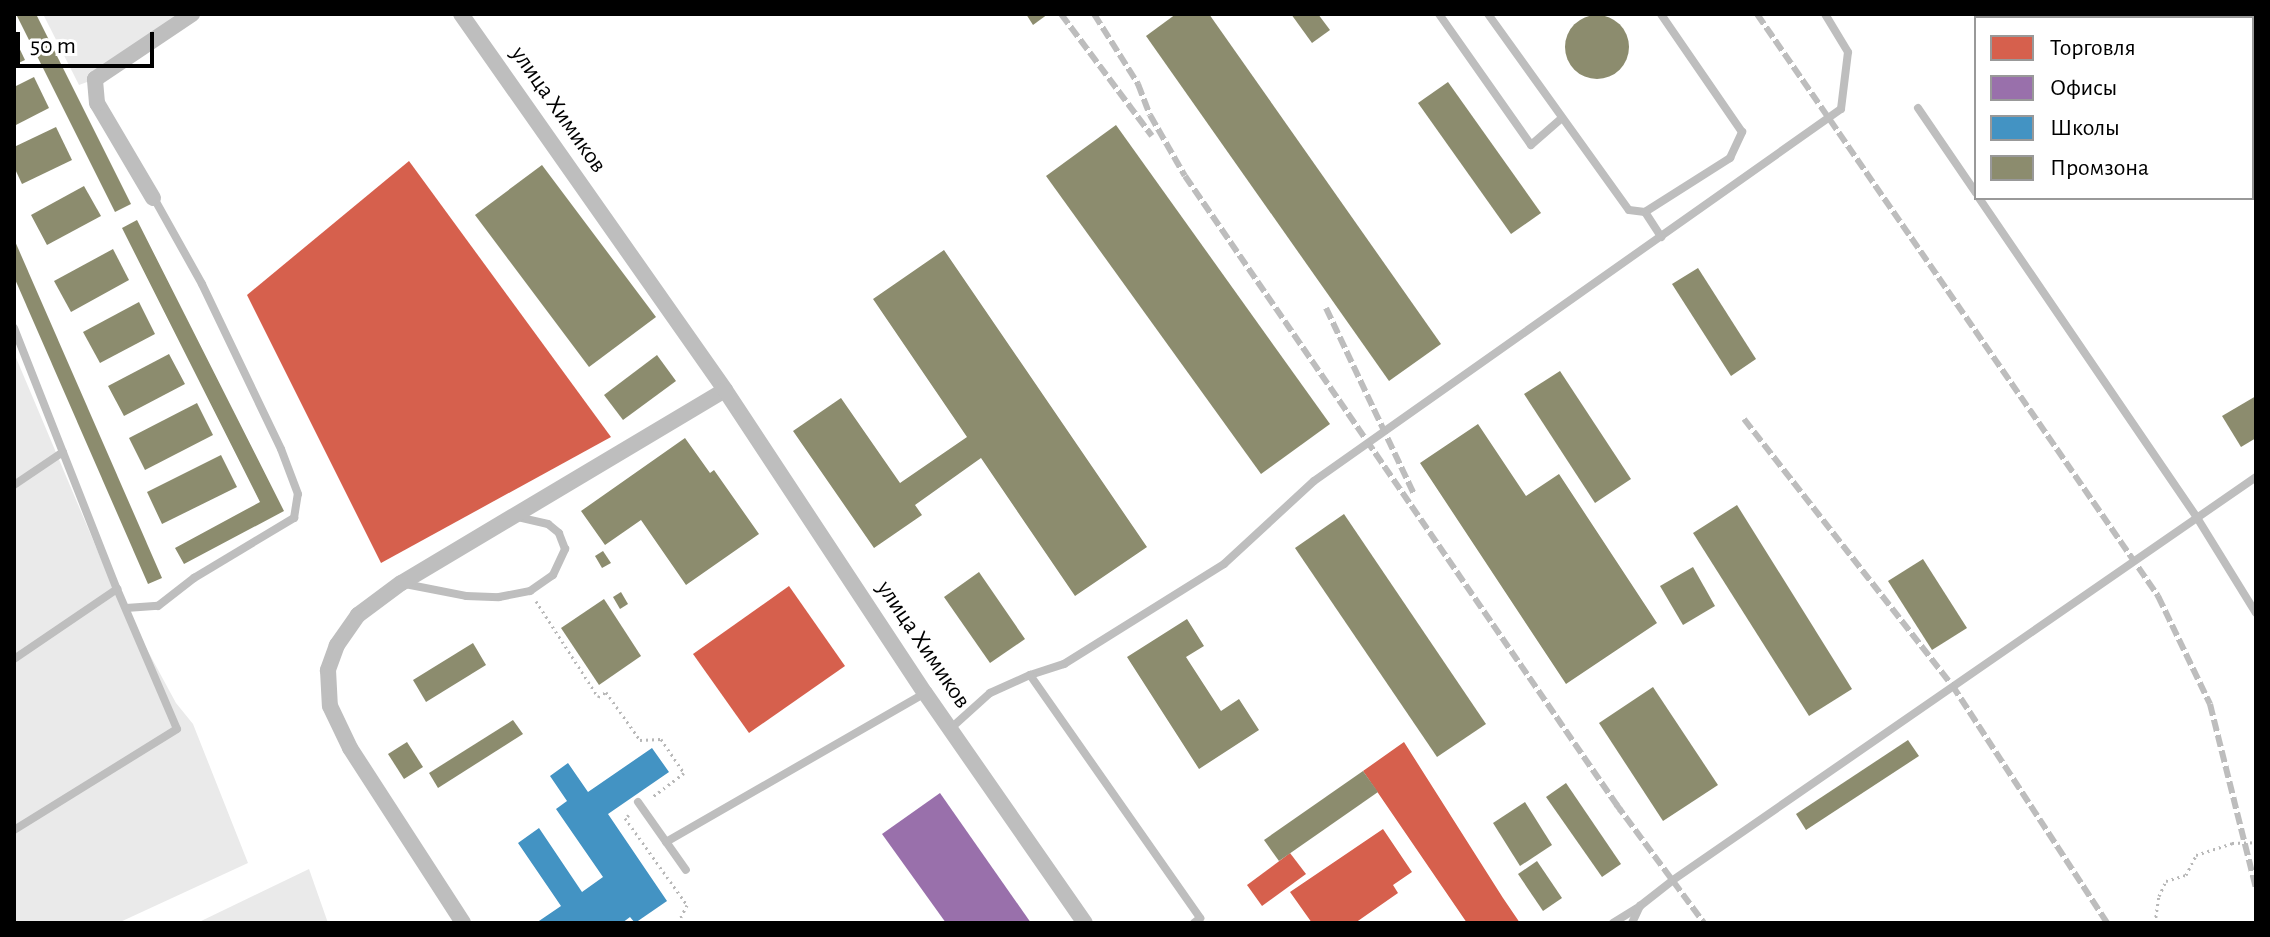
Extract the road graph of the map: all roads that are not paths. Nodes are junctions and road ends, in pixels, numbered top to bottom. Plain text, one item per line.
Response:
1 (192, 14) edge
2 (461, 14) edge
3 (1439, 14) edge
4 (1488, 14) edge
5 (1661, 14) edge
6 (1825, 14) edge
7 (1918, 108) dead end
8 (1562, 118) junction
9 (1974, 190) edge
10 (153, 198) joint
11 (1980, 200) edge
12 (1645, 212) junction
13 (1661, 237) junction
14 (14, 328) edge
15 (725, 390) junction
16 (63, 452) junction
17 (2256, 477) edge
18 (14, 485) edge
19 (2196, 516) junction
20 (515, 517) junction
21 (401, 583) junction
22 (117, 589) junction
23 (126, 608) junction
24 (2256, 613) edge
25 (14, 659) edge
26 (1030, 675) junction
27 (925, 693) junction
28 (950, 729) junction
29 (640, 804) road end
30 (14, 830) edge
31 (666, 842) junction
32 (686, 870) dead end
33 (1640, 906) junction
34 (463, 923) edge
35 (1085, 923) edge
36 (1194, 923) edge
37 (1613, 923) edge
38 (1632, 923) edge

1 - 10 street
2 - 15 street, улица Химиков
3 - 8 lane
4 - 8 lane
5 - 12 lane
6 - 13 lane
7 - 9 lane
8 - 12 lane
10 - 23 lane
11 - 19 lane
12 - 13 lane
13 - 26 lane
14 - 16 lane
15 - 20 street
15 - 27 street, улица Химиков
16 - 18 lane
16 - 22 lane
17 - 19 lane
19 - 24 lane
19 - 33 lane
20 - 21 street
20 - 21 lane
21 - 34 street
22 - 23 lane
22 - 25 lane
23 - 30 lane
26 - 28 lane
26 - 36 lane
27 - 28 street, улица Химиков
27 - 31 lane
28 - 35 street, улица Химиков
29 - 31 lane
31 - 32 lane
33 - 37 lane
33 - 38 lane

